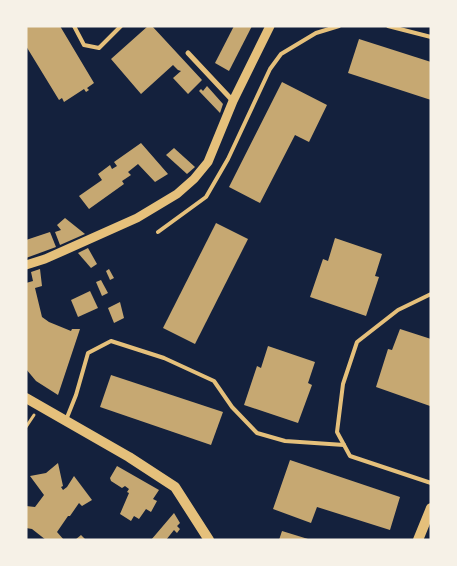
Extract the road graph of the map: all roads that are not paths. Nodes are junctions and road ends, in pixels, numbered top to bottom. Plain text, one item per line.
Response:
1 (74, 26) edge
2 (121, 26) edge
3 (270, 26) edge
4 (339, 26) edge
5 (388, 26) edge
6 (431, 37) edge
7 (188, 53) dead end
8 (233, 101) junction
9 (158, 232) dead end
10 (26, 265) edge
11 (431, 294) edge
12 (26, 398) edge
13 (66, 421) junction
14 (344, 445) junction
15 (431, 483) edge
16 (431, 508) edge
17 (209, 540) edge
18 (418, 540) edge

1 - 2 lane
3 - 8 street
4 - 9 lane
5 - 6 lane
7 - 8 street
8 - 10 street
11 - 14 lane
12 - 13 main road
13 - 14 lane
13 - 17 main road
14 - 15 lane
16 - 18 main road

